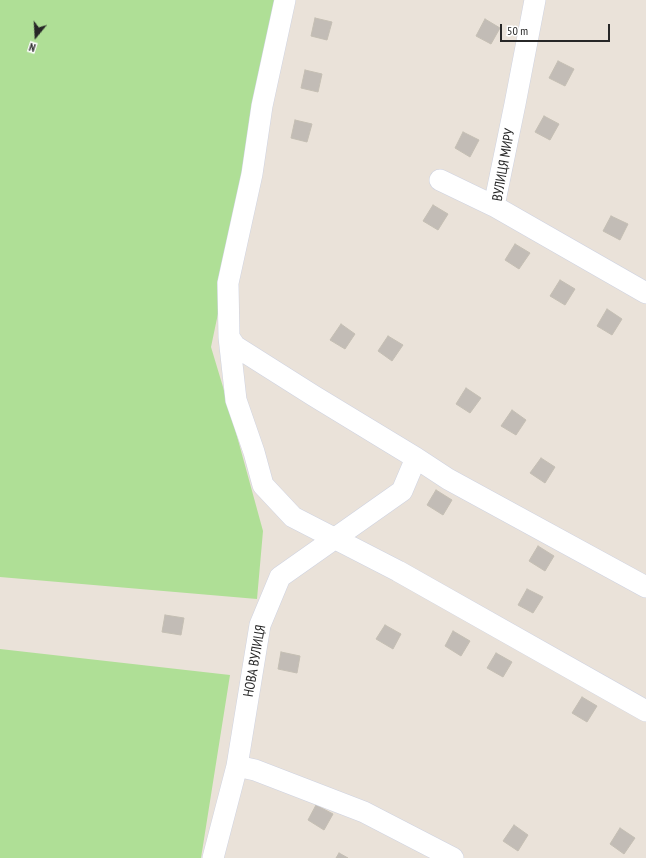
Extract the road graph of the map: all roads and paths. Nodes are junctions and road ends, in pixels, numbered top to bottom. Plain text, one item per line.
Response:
1 (285, 0) edge
2 (535, 0) edge
3 (440, 180) dead end
4 (494, 206) junction
5 (646, 292) edge
6 (229, 337) junction
7 (416, 458) junction
8 (334, 539) junction
9 (646, 586) edge
10 (646, 711) edge
11 (238, 766) junction
12 (213, 858) edge
13 (453, 858) edge

1 - 6 street
2 - 4 street, ВУЛИЦЯ МИРУ
3 - 4 street
4 - 5 street, ВУЛИЦЯ МИРУ
6 - 7 street
6 - 8 street
7 - 8 street, НОВА ВУЛИЦЯ
7 - 9 street
8 - 10 street
8 - 11 street, НОВА ВУЛИЦЯ
11 - 12 street, НОВА ВУЛИЦЯ
11 - 13 street

